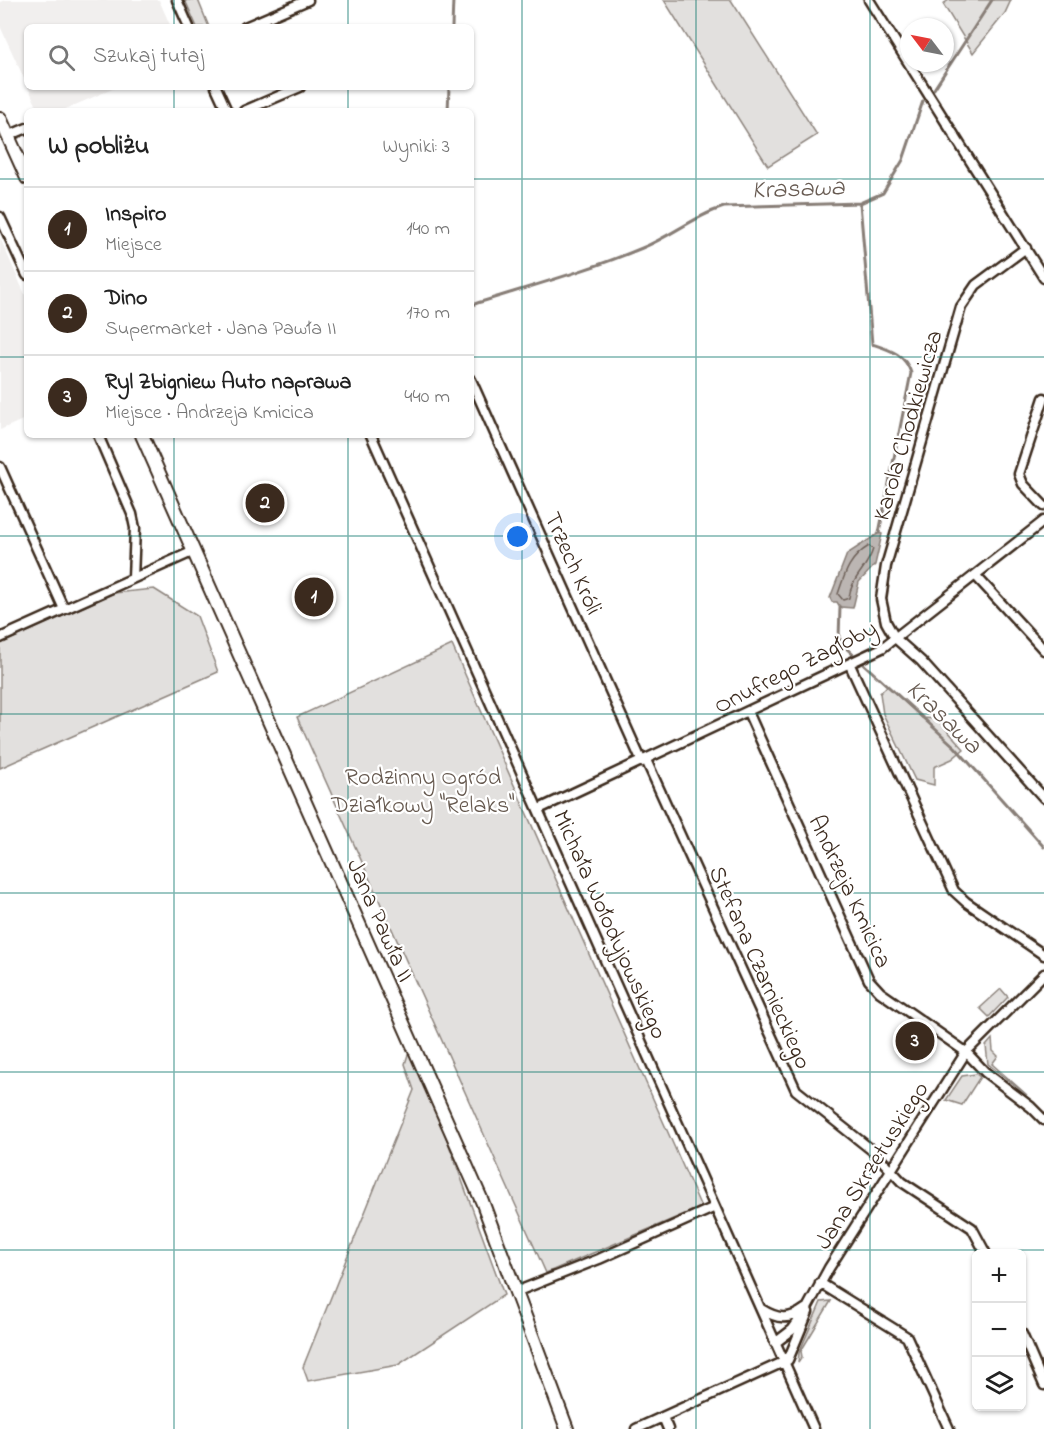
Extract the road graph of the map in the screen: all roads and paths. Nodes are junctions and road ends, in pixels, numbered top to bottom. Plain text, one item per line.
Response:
1 (177, 0) edge
2 (308, 0) edge
3 (869, 0) edge
4 (188, 24) edge
5 (252, 24) edge
6 (217, 90) edge
7 (293, 90) edge
8 (226, 108) edge
9 (251, 108) edge
10 (0, 117) edge
11 (24, 129) edge
12 (8, 136) junction
13 (24, 171) edge
14 (0, 217) edge
15 (1026, 248) junction
16 (24, 269) edge
17 (1044, 278) edge
18 (474, 387) edge
19 (1044, 398) edge
20 (99, 438) edge
21 (143, 438) edge
22 (372, 438) edge
23 (0, 466) edge
24 (1044, 506) edge
25 (1044, 521) edge
26 (194, 551) junction
27 (975, 575) junction
28 (133, 578) junction
29 (63, 609) junction
30 (0, 638) edge
31 (894, 638) junction
32 (1044, 650) edge
33 (852, 663) junction
34 (748, 712) junction
35 (644, 761) junction
36 (1044, 798) edge
37 (539, 809) junction
38 (1044, 955) edge
39 (1044, 974) edge
40 (966, 1052) junction
41 (1044, 1120) edge
42 (890, 1172) junction
43 (715, 1207) junction
44 (983, 1249) edge
45 (820, 1283) junction
46 (518, 1291) junction
47 (811, 1302) junction
48 (760, 1309) junction
49 (775, 1343) junction
50 (1026, 1343) edge
51 (784, 1362) junction
52 (1044, 1385) edge
53 (663, 1417) junction
54 (567, 1429) edge
55 (636, 1429) edge
56 (668, 1429) edge
57 (814, 1429) edge
58 (949, 1429) edge

1 - 4 street
2 - 5 street
3 - 15 street
6 - 8 street
7 - 9 street
10 - 12 main road
11 - 12 street
12 - 13 main road
14 - 16 street
15 - 17 street
15 - 31 street, Karola Chodkiewicza
18 - 35 street, Trzech Króli
19 - 24 street
20 - 28 street
21 - 26 main road, Jana Pawła II
22 - 37 street, Michała Wołodyjowskiego
23 - 29 street
25 - 27 street, Onufrego Zagłoby
26 - 28 street
26 - 46 main road, Jana Pawła II
27 - 31 street, Onufrego Zagłoby
27 - 32 street
28 - 29 street
29 - 30 street
31 - 33 street, Onufrego Zagłoby
31 - 36 street
33 - 34 street, Onufrego Zagłoby
33 - 38 street
34 - 35 street, Onufrego Zagłoby
34 - 40 street, Andrzeja Kmicica
35 - 37 street, Onufrego Zagłoby
35 - 42 street, Stefana Czarnieckiego
37 - 43 street, Michała Wołodyjowskiego
39 - 40 street, Jana Skrzetuskiego
40 - 41 street, Andrzeja Kmicica
40 - 42 street, Jana Skrzetuskiego
42 - 44 street, Stefana Czarnieckiego
42 - 45 street, Jana Skrzetuskiego
43 - 46 street
43 - 48 street, Michała Wołodyjowskiego
45 - 47 street, Jana Skrzetuskiego
45 - 58 street
46 - 54 main road, Jana Pawła II
47 - 48 street
47 - 49 street, Jana Skrzetuskiego
47 - 51 street, Jana Skrzetuskiego
48 - 49 street, Michała Wołodyjowskiego
49 - 51 street, Michała Wołodyjowskiego
50 - 52 street
51 - 53 street
51 - 57 street, Michała Wołodyjowskiego
53 - 55 street
53 - 56 street

